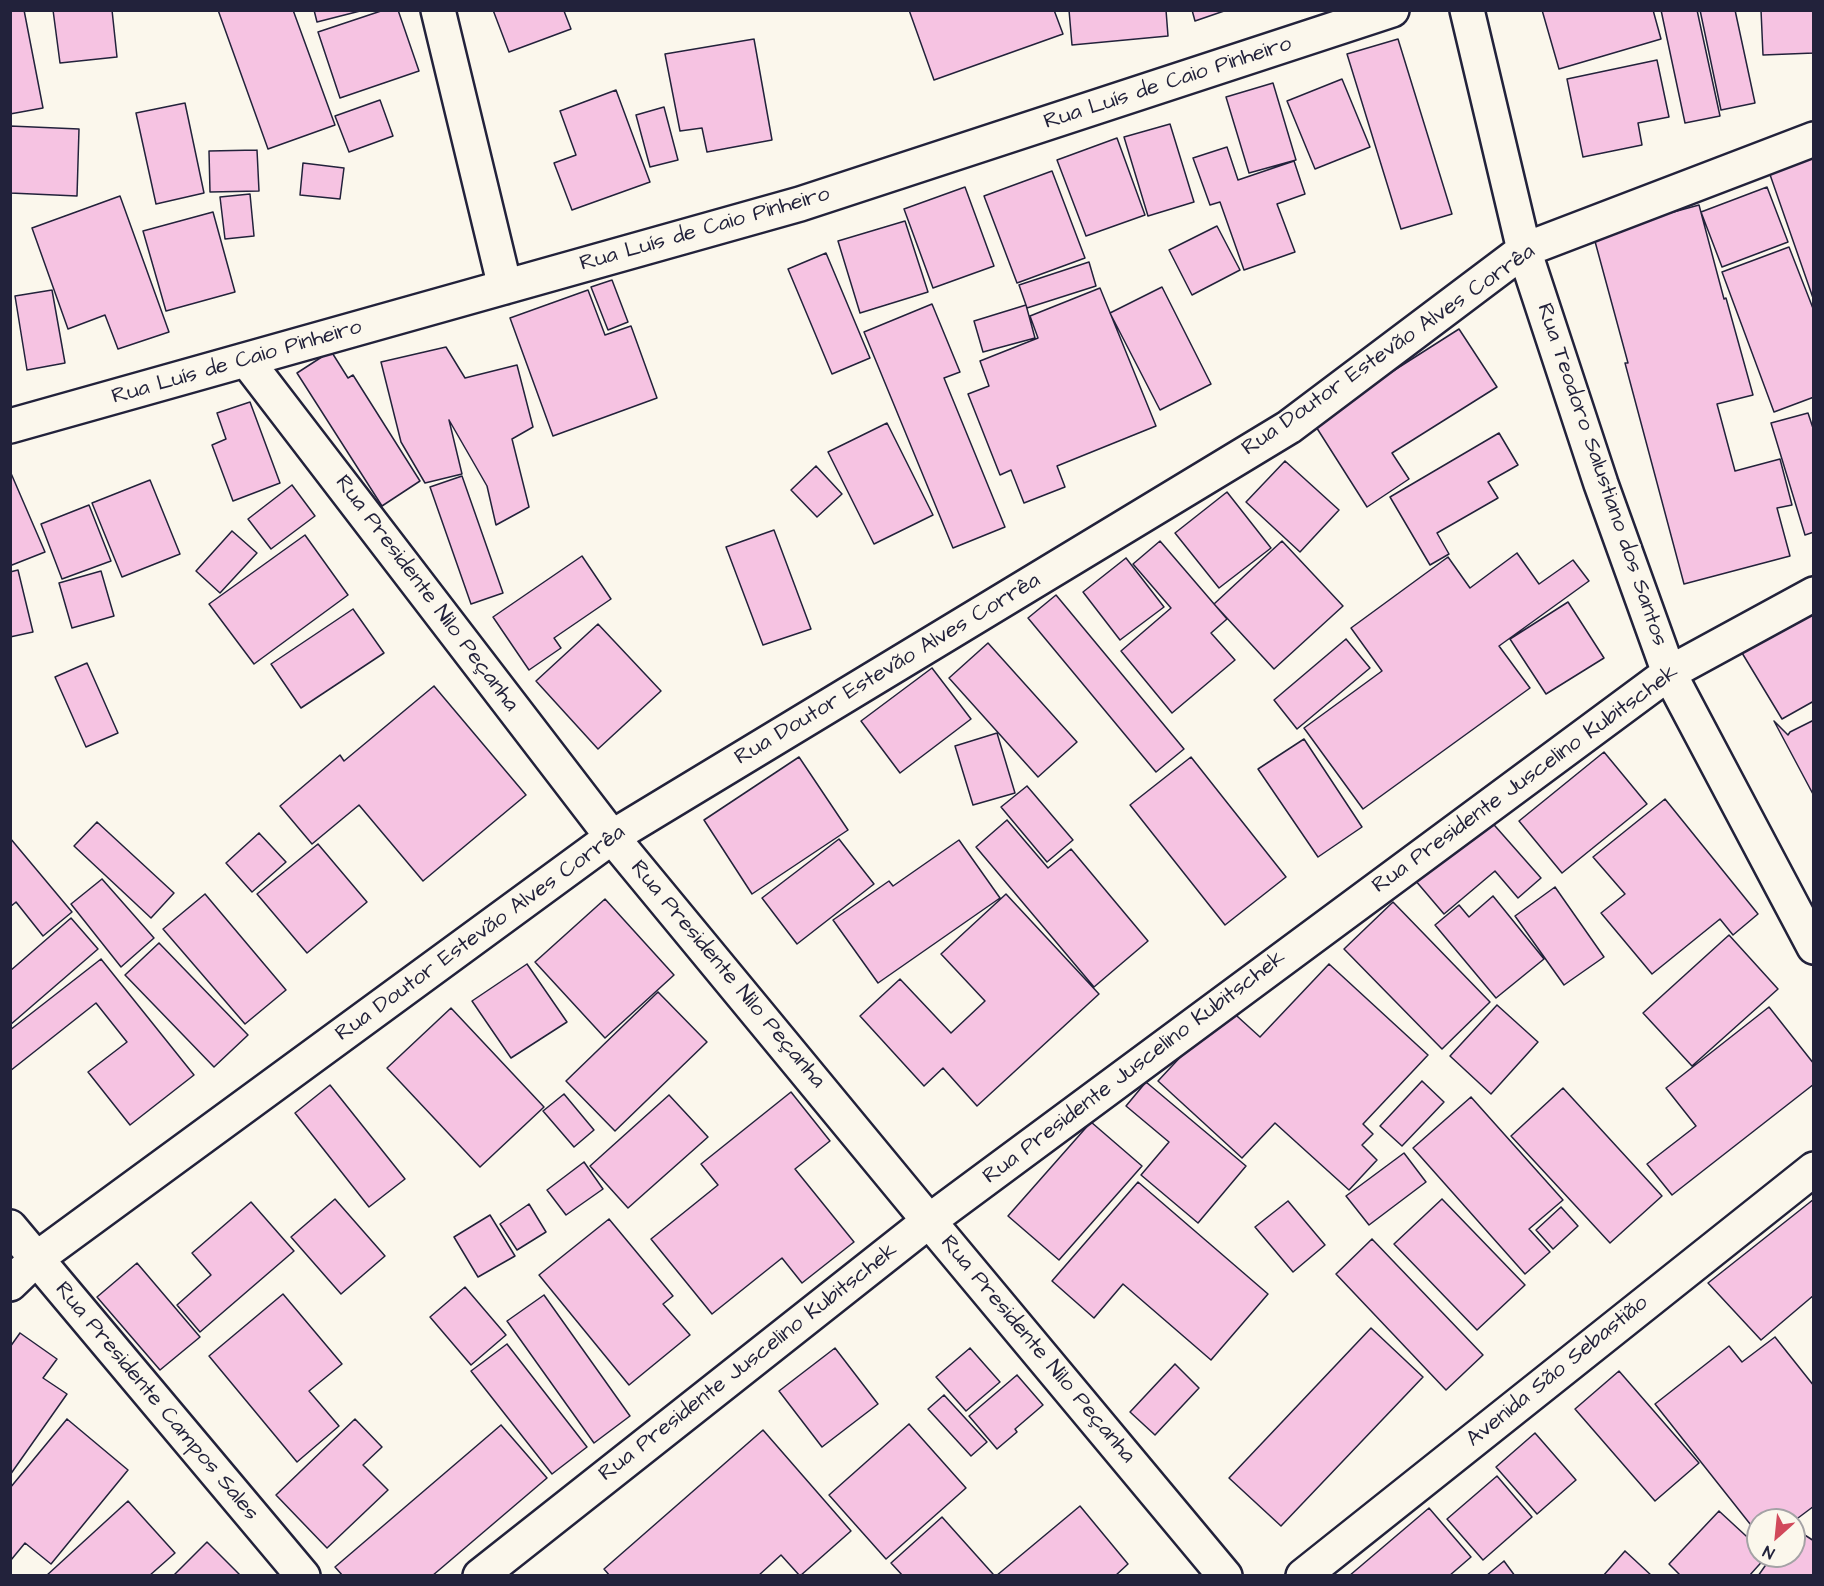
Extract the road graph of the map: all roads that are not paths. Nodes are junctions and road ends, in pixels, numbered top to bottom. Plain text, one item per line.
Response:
1 (438, 10) edge
2 (1392, 10) edge
3 (1467, 10) edge
4 (1814, 139) edge
5 (1524, 250) junction
6 (505, 287) junction
7 (247, 360) junction
8 (10, 426) edge
9 (1814, 594) edge
10 (1669, 672) junction
11 (612, 837) junction
12 (1814, 947) edge
13 (1814, 1169) edge
14 (929, 1221) junction
15 (10, 1227) edge
16 (36, 1259) junction
17 (10, 1284) edge
18 (303, 1575) edge
19 (480, 1575) edge
20 (1225, 1575) edge
21 (1303, 1575) edge

1 - 6 street
2 - 6 street, Rua Luís de Caio Pinheiro
3 - 5 street, Rua Teodoro Salustiano dos Santos
4 - 5 street, Rua Doutor Estevão Alves Corrêa
5 - 10 street, Rua Teodoro Salustiano dos Santos
5 - 11 street, Rua Doutor Estevão Alves Corrêa
6 - 7 street, Rua Luís de Caio Pinheiro
7 - 8 street, Rua Luís de Caio Pinheiro
7 - 11 street, Rua Presidente Nilo Peçanha
9 - 10 street, Rua Presidente Juscelino Kubitschek
10 - 12 street, Rua Teodoro Salustiano dos Santos
10 - 14 street, Rua Presidente Juscelino Kubitschek
11 - 14 street, Rua Presidente Nilo Peçanha
11 - 16 street, Rua Doutor Estevão Alves Corrêa
13 - 21 street, Avenida São Sebastião
14 - 19 street, Rua Presidente Juscelino Kubitschek
14 - 20 street, Rua Presidente Nilo Peçanha
15 - 16 street, Rua Presidente Campos Sales
16 - 17 street, Rua Doutor Estevão Alves Corrêa
16 - 18 street, Rua Presidente Campos Sales

